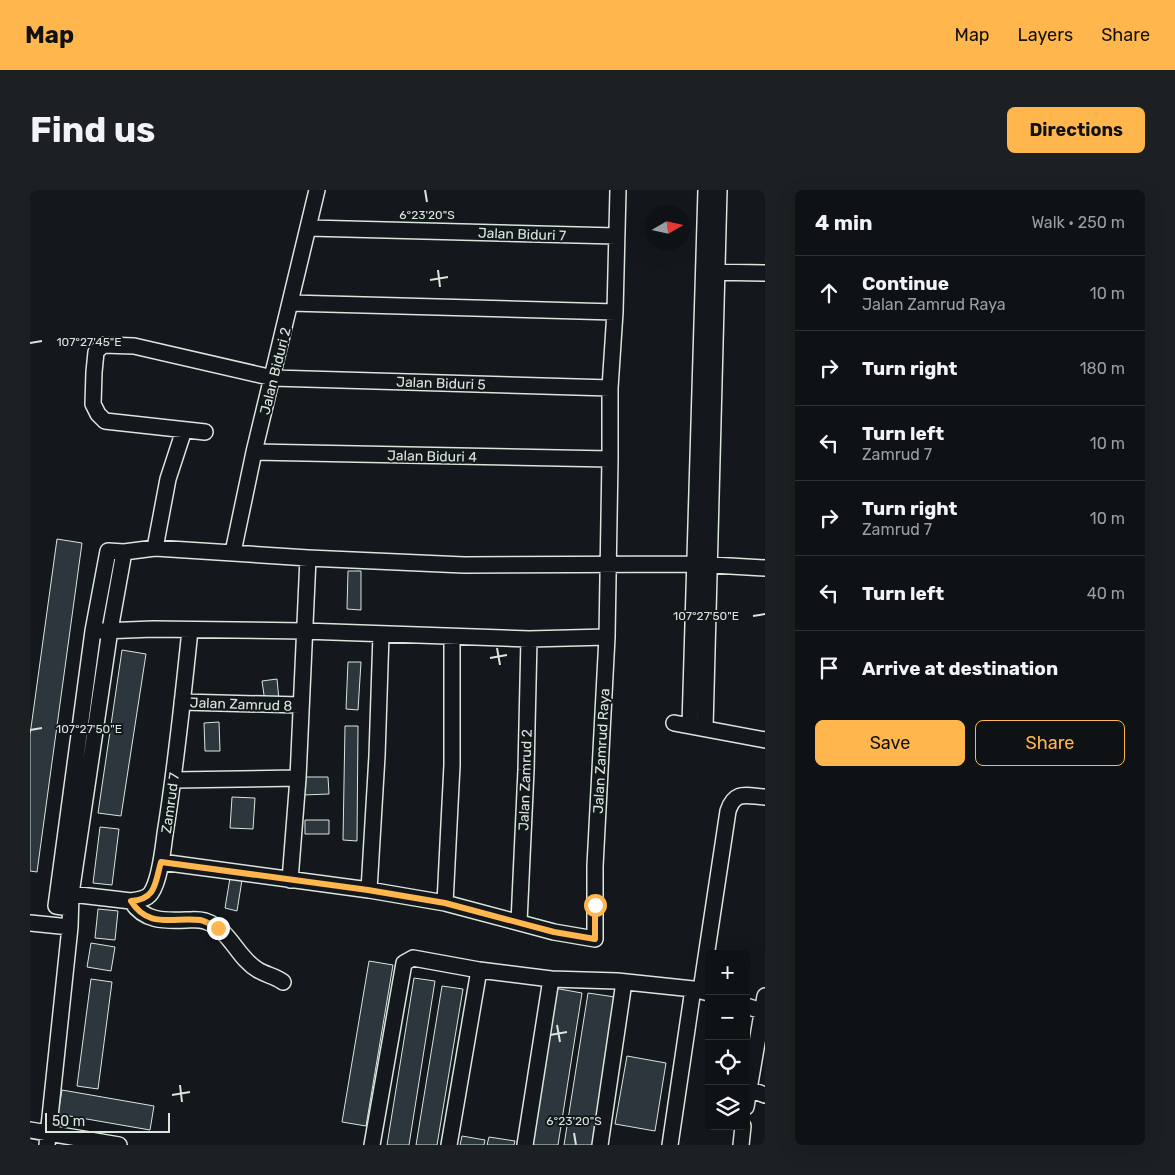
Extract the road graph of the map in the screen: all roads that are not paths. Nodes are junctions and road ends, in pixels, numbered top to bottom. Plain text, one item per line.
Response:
1 (317, 190) edge
2 (618, 190) edge
3 (706, 190) edge
4 (719, 190) edge
5 (712, 215) junction
6 (309, 228) junction
7 (616, 236) junction
8 (711, 272) junction
9 (765, 273) edge
10 (291, 302) junction
11 (615, 312) junction
12 (273, 378) junction
13 (610, 388) junction
14 (184, 430) junction
15 (205, 432) dead end
16 (254, 452) junction
17 (610, 459) junction
18 (155, 548) junction
19 (124, 552) junction
20 (233, 552) junction
21 (308, 558) junction
22 (609, 564) junction
23 (703, 565) junction
24 (765, 568) edge
25 (702, 584) junction
26 (110, 630) junction
27 (190, 630) junction
28 (93, 631) junction
29 (304, 631) junction
30 (381, 634) junction
31 (452, 636) junction
32 (607, 637) junction
33 (529, 639) junction
34 (182, 702) junction
35 (300, 705) junction
36 (674, 723) dead end
37 (690, 725) junction
38 (705, 728) junction
39 (765, 740) edge
40 (298, 778) junction
41 (174, 780) junction
42 (765, 797) edge
43 (161, 862) junction
44 (290, 880) junction
45 (368, 890) junction
46 (71, 901) junction
47 (131, 901) junction
48 (445, 903) junction
49 (519, 922) junction
50 (30, 923) edge
51 (70, 927) junction
52 (479, 970) junction
53 (550, 978) junction
54 (283, 982) dead end
55 (624, 982) junction
56 (701, 991) edge
57 (750, 1006) edge
58 (764, 1007) edge
59 (750, 1085) edge
60 (750, 1090) edge
61 (765, 1095) edge
62 (30, 1130) edge
63 (742, 1130) edge
64 (48, 1139) edge
65 (119, 1145) edge
66 (372, 1145) edge
67 (449, 1145) edge
68 (525, 1145) edge
69 (600, 1145) edge
70 (670, 1145) edge
71 (740, 1145) edge

1 - 6 street, Jalan Biduri 2
2 - 7 street, Jalan Zamrud Raya
3 - 5 street
4 - 5 street
5 - 8 street
6 - 7 street, Jalan Biduri 7
6 - 10 street, Jalan Biduri 2
7 - 11 street, Jalan Zamrud Raya
8 - 9 street
8 - 23 street
10 - 11 street
10 - 12 street, Jalan Biduri 2
11 - 13 street, Jalan Zamrud Raya
12 - 13 street, Jalan Biduri 5
12 - 14 street, Jalan Biduri 5
12 - 16 street, Jalan Biduri 2
13 - 17 street, Jalan Zamrud Raya
14 - 15 street, Jalan Biduri 5
14 - 18 street
16 - 17 street, Jalan Biduri 4
16 - 20 street, Jalan Biduri 2
17 - 22 street, Jalan Zamrud Raya
18 - 19 street
18 - 20 street
19 - 26 street
19 - 28 street
20 - 21 street
21 - 22 street
21 - 29 street
22 - 23 street
22 - 32 street, Jalan Zamrud Raya
23 - 24 street
23 - 25 street
25 - 37 street
25 - 38 street
26 - 27 street
26 - 28 street
26 - 46 street
27 - 29 street
27 - 34 street, Zamrud 7
28 - 46 street
29 - 30 street
29 - 35 street
30 - 31 street
30 - 45 street
31 - 33 street
31 - 48 street
32 - 33 street
32 - 49 street, Jalan Zamrud Raya
33 - 49 street, Jalan Zamrud 2
34 - 35 street, Jalan Zamrud 8
34 - 41 street, Zamrud 7
35 - 40 street
36 - 37 street
37 - 38 street
38 - 39 street
40 - 41 street
40 - 44 street
41 - 43 street, Zamrud 7
42 - 56 street
43 - 44 street
43 - 47 street, Zamrud 7
44 - 45 street
45 - 48 street
46 - 47 street
46 - 51 street
47 - 54 street
48 - 49 street
50 - 51 street
51 - 64 street
52 - 53 street
52 - 66 street
52 - 67 street
53 - 55 street
53 - 68 street
55 - 56 street
55 - 69 street
56 - 70 street
57 - 58 street
58 - 59 street
60 - 61 street
62 - 64 street
63 - 71 street
64 - 65 street

